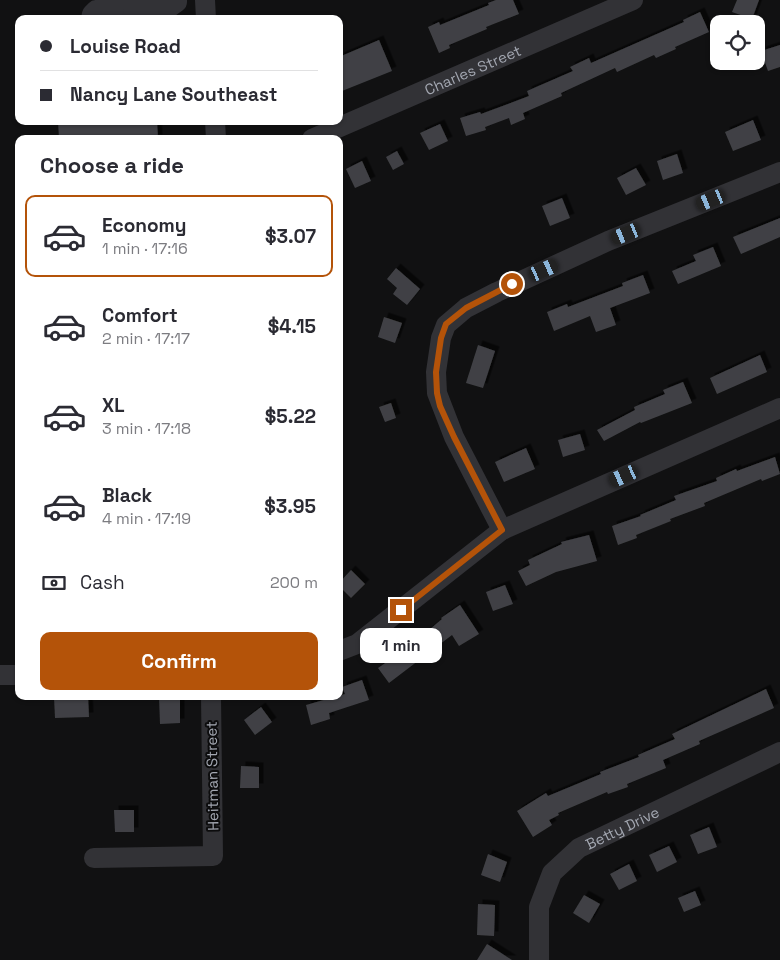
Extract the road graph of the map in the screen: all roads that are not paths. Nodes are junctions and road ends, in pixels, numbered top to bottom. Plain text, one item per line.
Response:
1 (177, 0) edge
2 (205, 0) edge
3 (633, 0) edge
4 (114, 4) edge
5 (92, 15) edge
6 (206, 15) edge
7 (321, 135) edge
8 (780, 172) edge
9 (780, 408) edge
10 (502, 530) junction
11 (343, 649) edge
12 (0, 675) edge
13 (15, 675) edge
14 (212, 700) edge
15 (780, 752) edge
16 (94, 858) dead end
17 (539, 960) edge

1 - 4 street
2 - 6 street
3 - 7 street, Charles Street
4 - 5 street
8 - 10 street
9 - 10 street
10 - 11 street
12 - 13 street
14 - 16 street, Heitman Street
15 - 17 street, Betty Drive

